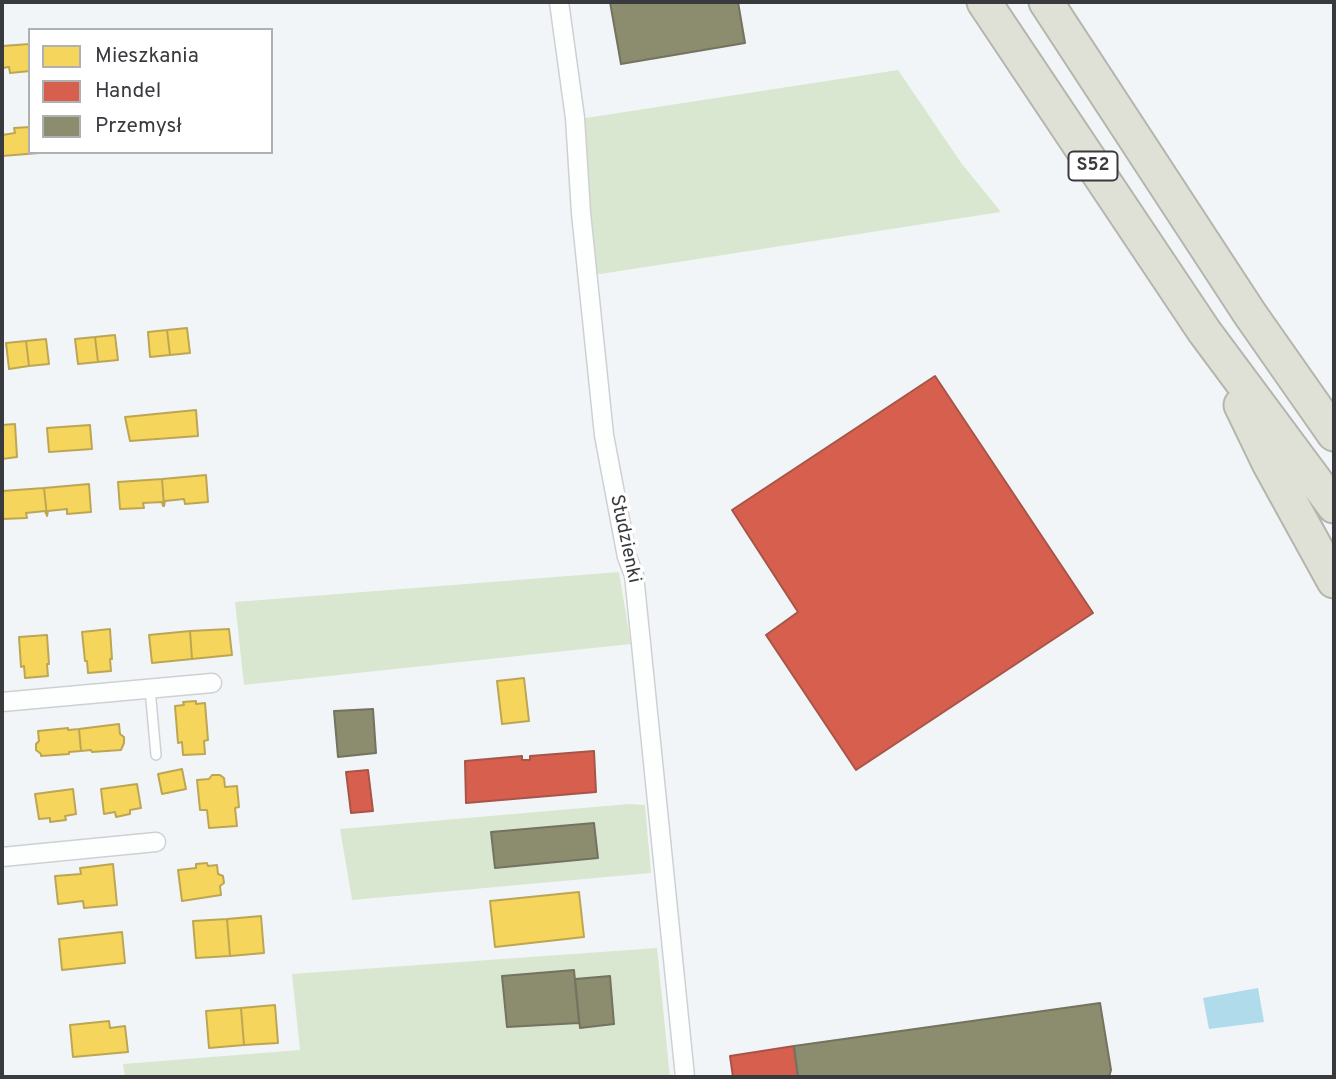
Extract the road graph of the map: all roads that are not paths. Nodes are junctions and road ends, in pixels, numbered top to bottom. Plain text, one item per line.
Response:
1 (559, 2) edge
2 (984, 2) edge
3 (1046, 2) edge
4 (1251, 314) junction
5 (1203, 331) junction
6 (1334, 412) edge
7 (1334, 434) edge
8 (1334, 506) edge
9 (1334, 581) edge
10 (212, 683) dead end
11 (150, 689) junction
12 (2, 702) edge
13 (156, 755) dead end
14 (156, 842) dead end
15 (2, 857) edge
16 (685, 1077) edge

1 - 16 street, Studzienki
2 - 5 highway, S52
3 - 4 highway, S52
4 - 6 highway
4 - 7 highway, S52
5 - 8 highway, S52
5 - 9 highway
10 - 11 street
11 - 12 street
11 - 13 lane
14 - 15 street

